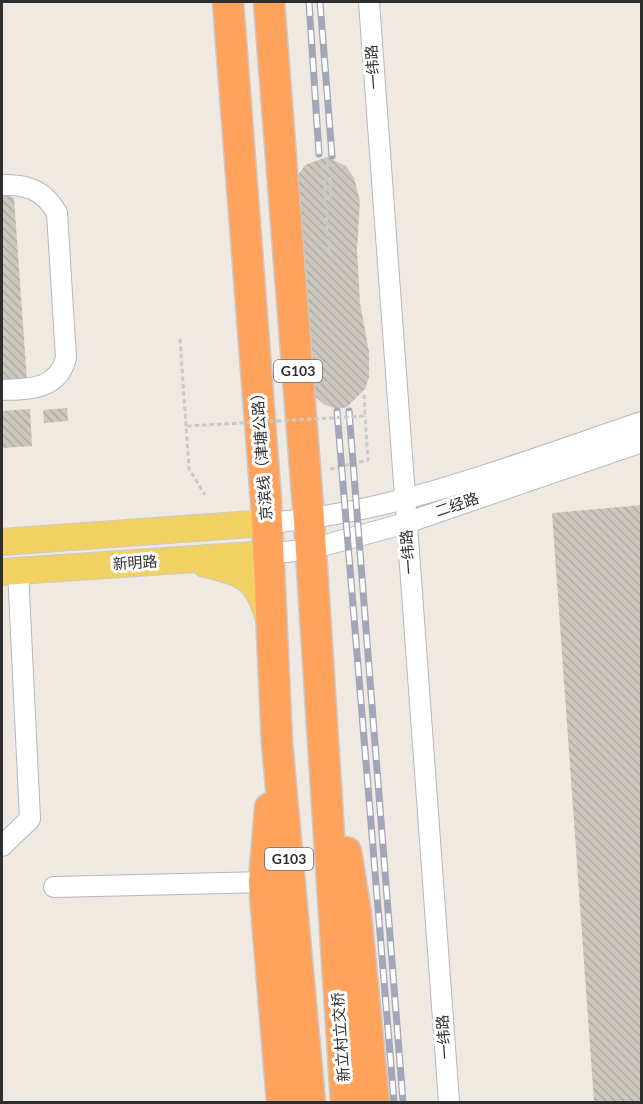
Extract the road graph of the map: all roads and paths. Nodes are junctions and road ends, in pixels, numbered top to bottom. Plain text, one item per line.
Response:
1 (228, 2) edge
2 (269, 2) edge
3 (369, 2) edge
4 (2, 185) edge
5 (325, 199) junction
6 (329, 252) dead end
7 (180, 339) dead end
8 (2, 390) edge
9 (364, 394) dead end
10 (365, 416) junction
11 (642, 422) edge
12 (187, 426) junction
13 (642, 442) edge
14 (330, 467) dead end
15 (205, 495) dead end
16 (405, 500) junction
17 (309, 520) junction
18 (267, 523) junction
19 (406, 523) junction
20 (2, 542) edge
21 (310, 549) junction
22 (269, 554) junction
23 (172, 560) junction
24 (10, 571) edge
25 (273, 634) junction
26 (324, 740) junction
27 (277, 743) junction
28 (2, 846) edge
29 (264, 882) junction
30 (54, 887) dead end
31 (282, 1102) edge
32 (310, 1102) edge
33 (345, 1102) edge
34 (374, 1102) edge
35 (449, 1102) edge

1 - 18 highway, 京滨线（津塘公路） / G103
2 - 17 highway, G103
3 - 16 street, 一纬路
4 - 8 street
5 - 5 path
5 - 6 path
7 - 12 path
9 - 10 path, bridge
10 - 12 path, bridge
10 - 14 path
11 - 16 street, 二经路
12 - 15 path
13 - 19 street, 二经路
16 - 17 street, 二经路
16 - 19 street, 一纬路
17 - 18 street, 二经路
17 - 21 highway, G103
18 - 20 main road, 新明路
18 - 22 highway, 京滨线（津塘公路） / G103
19 - 21 street, 二经路
19 - 35 street, 一纬路
21 - 22 street, 二经路
21 - 26 highway, G103
22 - 23 main road, 新明路
22 - 25 highway, 京滨线（津塘公路） / G103
23 - 24 main road, 新明路
23 - 25 main road
24 - 28 street
25 - 27 highway, 京滨线（津塘公路） / G103
26 - 33 highway, 新立村立交桥 / G103
26 - 34 highway
27 - 29 highway
27 - 32 highway, 京滨线（津塘公路） / G103
29 - 30 street
29 - 31 highway

